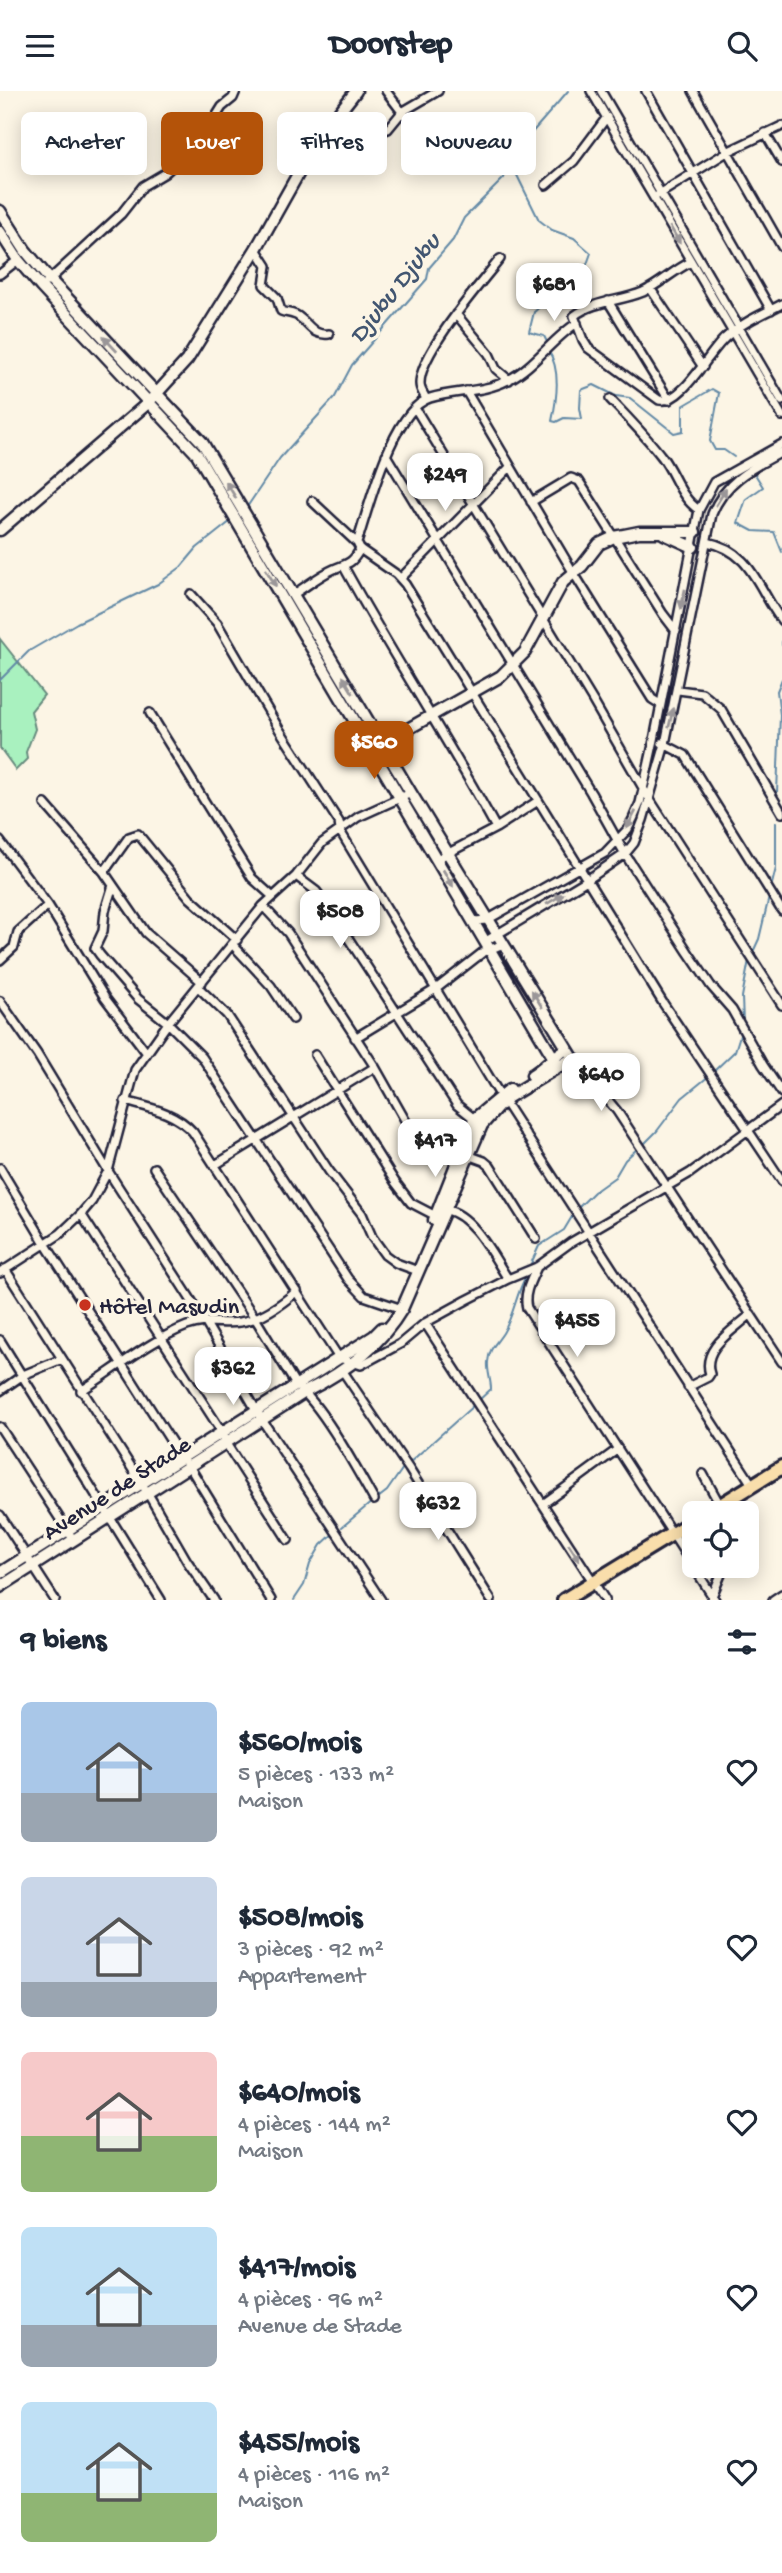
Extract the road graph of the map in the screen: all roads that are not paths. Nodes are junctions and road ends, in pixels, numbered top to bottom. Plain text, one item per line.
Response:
1 (236, 91) edge
2 (356, 91) edge
3 (387, 91) edge
4 (438, 91) edge
5 (591, 91) edge
6 (601, 91) edge
7 (646, 91) edge
8 (693, 91) edge
9 (402, 111) junction
10 (607, 117) junction
11 (782, 126) edge
12 (387, 129) edge
13 (765, 133) junction
14 (727, 152) junction
15 (782, 162) edge
16 (692, 173) junction
17 (546, 185) dead end
18 (662, 194) junction
19 (654, 198) junction
20 (0, 211) edge
21 (0, 232) edge
22 (782, 247) edge
23 (256, 249) junction
24 (500, 259) dead end
25 (18, 260) junction
26 (691, 262) junction
27 (0, 274) edge
28 (50, 280) junction
29 (41, 287) junction
30 (650, 288) junction
31 (608, 301) junction
32 (782, 304) edge
33 (771, 310) junction
34 (456, 314) junction
35 (577, 323) junction
36 (736, 329) junction
37 (329, 334) dead end
38 (702, 367) junction
39 (509, 380) junction
40 (466, 391) junction
41 (157, 394) junction
42 (426, 399) junction
43 (611, 399) dead end
44 (669, 400) junction
45 (782, 401) edge
46 (148, 403) junction
47 (415, 408) junction
48 (782, 416) edge
49 (782, 444) edge
50 (782, 452) edge
51 (386, 455) junction
52 (510, 467) junction
53 (312, 501) dead end
54 (531, 502) junction
55 (472, 505) junction
56 (699, 510) junction
57 (241, 518) junction
58 (0, 530) edge
59 (695, 532) junction
60 (660, 533) junction
61 (614, 537) junction
62 (436, 541) junction
63 (707, 542) junction
64 (359, 546) junction
65 (693, 547) junction
66 (344, 567) junction
67 (572, 572) junction
68 (401, 578) junction
69 (191, 594) dead end
70 (294, 594) junction
71 (542, 616) junction
72 (782, 621) edge
73 (676, 631) junction
74 (513, 665) junction
75 (678, 690) junction
76 (472, 693) junction
77 (660, 704) junction
78 (150, 713) dead end
79 (430, 717) junction
80 (654, 740) junction
81 (665, 744) junction
82 (378, 746) junction
83 (644, 786) junction
84 (411, 793) junction
85 (401, 798) junction
86 (650, 800) junction
87 (538, 801) junction
88 (45, 804) dead end
89 (782, 813) edge
90 (496, 828) junction
91 (340, 831) junction
92 (618, 840) junction
93 (1, 841) edge
94 (447, 853) junction
95 (625, 854) junction
96 (437, 859) junction
97 (579, 867) junction
98 (104, 872) junction
99 (296, 876) junction
100 (587, 880) junction
101 (113, 885) junction
102 (272, 896) junction
103 (48, 905) junction
104 (263, 906) junction
105 (782, 911) edge
106 (487, 919) junction
107 (475, 921) junction
108 (497, 934) junction
109 (235, 942) junction
110 (503, 944) junction
111 (488, 945) junction
112 (0, 960) edge
113 (200, 984) junction
114 (436, 989) junction
115 (0, 1001) edge
116 (782, 1006) edge
117 (397, 1012) junction
118 (293, 1020) dead end
119 (168, 1023) junction
120 (355, 1038) junction
121 (146, 1052) junction
122 (570, 1053) junction
123 (315, 1055) dead end
124 (552, 1057) junction
125 (580, 1066) junction
126 (375, 1067) junction
127 (559, 1067) junction
128 (337, 1090) junction
129 (782, 1093) edge
130 (502, 1098) junction
131 (125, 1101) junction
132 (782, 1105) edge
133 (293, 1117) junction
134 (478, 1122) junction
135 (748, 1129) junction
136 (256, 1140) junction
137 (465, 1156) junction
138 (215, 1165) junction
139 (0, 1168) edge
140 (154, 1168) dead end
141 (107, 1171) junction
142 (782, 1181) edge
143 (667, 1187) junction
144 (441, 1213) junction
145 (82, 1214) junction
146 (590, 1231) junction
147 (536, 1239) dead end
148 (46, 1245) junction
149 (537, 1267) junction
150 (416, 1270) junction
151 (3, 1271) edge
152 (508, 1279) junction
153 (297, 1291) junction
154 (400, 1308) junction
155 (751, 1314) junction
156 (256, 1318) junction
157 (204, 1320) junction
158 (425, 1323) junction
159 (162, 1339) junction
160 (0, 1340) edge
161 (339, 1358) junction
162 (62, 1359) junction
163 (352, 1362) junction
164 (782, 1362) edge
165 (123, 1364) junction
166 (342, 1370) junction
167 (23, 1374) junction
168 (688, 1387) junction
169 (300, 1388) junction
170 (0, 1391) edge
171 (81, 1391) junction
172 (260, 1415) junction
173 (0, 1427) edge
174 (223, 1437) junction
175 (618, 1449) junction
176 (185, 1461) junction
177 (782, 1467) edge
178 (703, 1474) dead end
179 (753, 1486) junction
180 (144, 1488) junction
181 (374, 1500) dead end
182 (718, 1501) edge
183 (727, 1501) edge
184 (543, 1504) junction
185 (103, 1506) junction
186 (0, 1515) edge
187 (110, 1516) junction
188 (682, 1528) edge
189 (66, 1529) junction
190 (673, 1533) junction
191 (73, 1539) junction
192 (288, 1540) dead end
193 (27, 1555) junction
194 (34, 1565) junction
195 (0, 1573) edge
196 (720, 1578) edge
197 (593, 1582) junction
198 (0, 1587) edge
199 (782, 1594) edge
200 (713, 1599) edge
201 (55, 1600) edge
202 (161, 1600) edge
203 (214, 1600) edge
204 (271, 1600) edge
205 (381, 1600) edge
206 (491, 1600) edge
207 (564, 1600) edge
208 (605, 1600) edge
209 (773, 1600) edge

1 - 28 street
2 - 23 street
3 - 9 street
4 - 9 street
5 - 10 street
6 - 18 street
7 - 16 street
8 - 14 street
9 - 12 street
10 - 17 street
10 - 19 street
11 - 13 street
13 - 14 street
13 - 15 street
14 - 16 street
14 - 22 street
16 - 18 street
16 - 33 street
18 - 19 street
18 - 36 street
19 -> 26 street
20 - 28 street
21 - 25 street
23 - 37 street
23 - 41 street
24 - 34 street
25 - 27 street
25 - 29 street
26 - 30 street
26 - 36 street
28 - 29 street
41 -> 28 street
29 - 46 street
30 - 31 street
30 - 38 street
31 - 35 street
31 - 44 street
32 - 33 street
33 - 36 street
34 - 39 street
34 - 42 street
35 - 39 street
35 - 44 street
36 - 38 street
36 - 45 street
36 - 48 street
38 - 44 street
39 - 40 street
40 - 42 street
40 - 52 street
41 - 46 street
57 -> 41 street
42 - 47 street
43 - 56 street
46 - 57 street
46 - 58 street
47 - 51 street
47 - 55 street
49 - 56 street
63 -> 50 street
51 - 62 street
51 - 64 street
52 - 54 street
52 - 55 street
53 - 64 street
54 - 61 street
54 - 67 street
55 - 62 street
55 - 71 street
56 - 59 street
57 - 70 street
57 -> 82 street
59 - 60 street
59 - 65 street
60 - 61 street
60 - 65 street
61 - 67 street
61 - 73 street
62 - 68 street
62 - 74 street
63 - 72 street
63 - 75 street
64 - 66 street
64 - 68 street
65 -> 73 street
66 - 70 street
66 - 79 street
67 - 71 street
67 - 77 street
68 - 76 street
69 - 91 street
82 -> 70 street
71 - 74 street
71 - 83 street
73 - 77 street
74 - 76 street
74 - 92 street
81 -> 75 street
75 - 89 street
76 - 79 street
76 - 87 street
77 - 80 street
78 - 102 street
79 - 82 street
79 - 90 street
80 - 81 street
80 - 83 street
81 - 86 street
81 - 105 street
82 - 84 street
82 - 85 street
83 - 86 street
83 -> 92 street
84 - 85 street
84 - 94 street
85 - 91 street
85 - 96 street
86 - 95 street
86 - 116 street
87 - 90 street
87 - 97 street
88 - 98 street
90 - 94 street
91 - 99 street
91 - 114 street
92 - 95 street
92 - 97 street
93 - 103 street
94 - 96 street
94 - 106 street
95 - 100 street
95 - 129 street
96 -> 107 street
97 - 100 street
97 - 106 street
98 - 101 street
98 - 109 street
99 - 102 street
99 - 117 street
108 -> 100 street
100 - 135 street
101 - 113 street
101 - 119 street
102 - 104 street
103 - 112 street
103 - 121 street
104 - 109 street
104 - 120 street
106 - 107 street
106 - 108 street
107 - 111 street
108 - 110 street
108 - 111 street
109 - 113 street
109 - 118 street
110 - 111 street
122 -> 110 street
111 - 114 street
111 - 124 street
113 - 119 street
113 - 133 street
114 - 117 street
114 - 130 street
115 - 141 street
117 - 120 street
117 - 134 street
119 - 121 street
119 - 136 street
120 - 126 street
121 - 131 street
122 - 124 street
122 - 125 street
122 - 127 street, Avenue de Stade
123 - 128 street
124 - 127 street
124 - 130 street
125 - 127 street
125 - 143 street
126 - 128 street
126 - 137 street
127 - 130 street, Avenue de Stade
128 - 133 street
128 - 144 street
130 - 134 street, Avenue de Stade
130 - 146 street
131 - 138 street
131 - 141 street
132 - 135 street
133 - 136 street
133 - 150 street
134 - 137 street, Avenue de Stade
135 - 142 street
135 - 143 street
136 - 138 street
136 - 154 street
137 - 144 street, Avenue de Stade
137 - 147 street
138 - 153 street
139 - 148 street
140 - 156 street
141 - 145 street
141 - 157 street
143 - 146 street
143 - 155 street
144 - 150 street, Avenue de Stade
144 - 152 street
145 - 148 street
145 - 159 street
146 - 149 street
146 - 168 street
148 - 151 street
148 - 165 street
149 - 152 street
149 - 175 street
150 - 154 street, Avenue de Stade
151 - 162 street
152 - 158 street
153 - 156 street
153 - 161 street
154 - 161 street
154 - 163 street, Avenue de Stade
155 - 164 street
155 - 168 street
156 - 157 street
156 - 169 street
157 - 159 street
157 - 172 street
158 - 163 street
158 - 184 street
159 - 165 street
159 - 174 street
160 - 167 street
161 - 163 street
161 - 169 street
162 - 167 street
162 - 171 street
163 - 166 street, Avenue de Stade
165 - 171 street
165 - 176 street
166 - 169 street, Avenue de Stade
166 - 206 street
167 - 170 street
167 - 185 street
168 - 179 street
169 - 172 street, Avenue de Stade
169 - 181 street
171 - 180 street
172 - 174 street, Avenue de Stade
172 - 205 street
173 - 189 street
174 - 176 street, Avenue de Stade
174 - 192 street
175 - 184 street
175 - 190 street
176 - 180 street, Avenue de Stade
176 - 204 street
177 - 179 highway
178 - 182 street
179 - 183 highway
180 - 185 street
180 - 187 street, Avenue de Stade
180 - 203 street
184 -> 197 street
185 - 187 street
185 - 189 street
186 - 193 street
187 - 191 street, Avenue de Stade
187 - 202 street
188 - 190 highway
189 - 191 street
189 - 193 street
190 - 197 highway
190 - 200 street
191 - 194 street, Avenue de Stade
193 - 194 street
193 - 195 street
194 - 198 street, Avenue de Stade
194 - 201 street
196 - 200 street
197 - 207 highway
197 - 208 street
199 - 209 street

